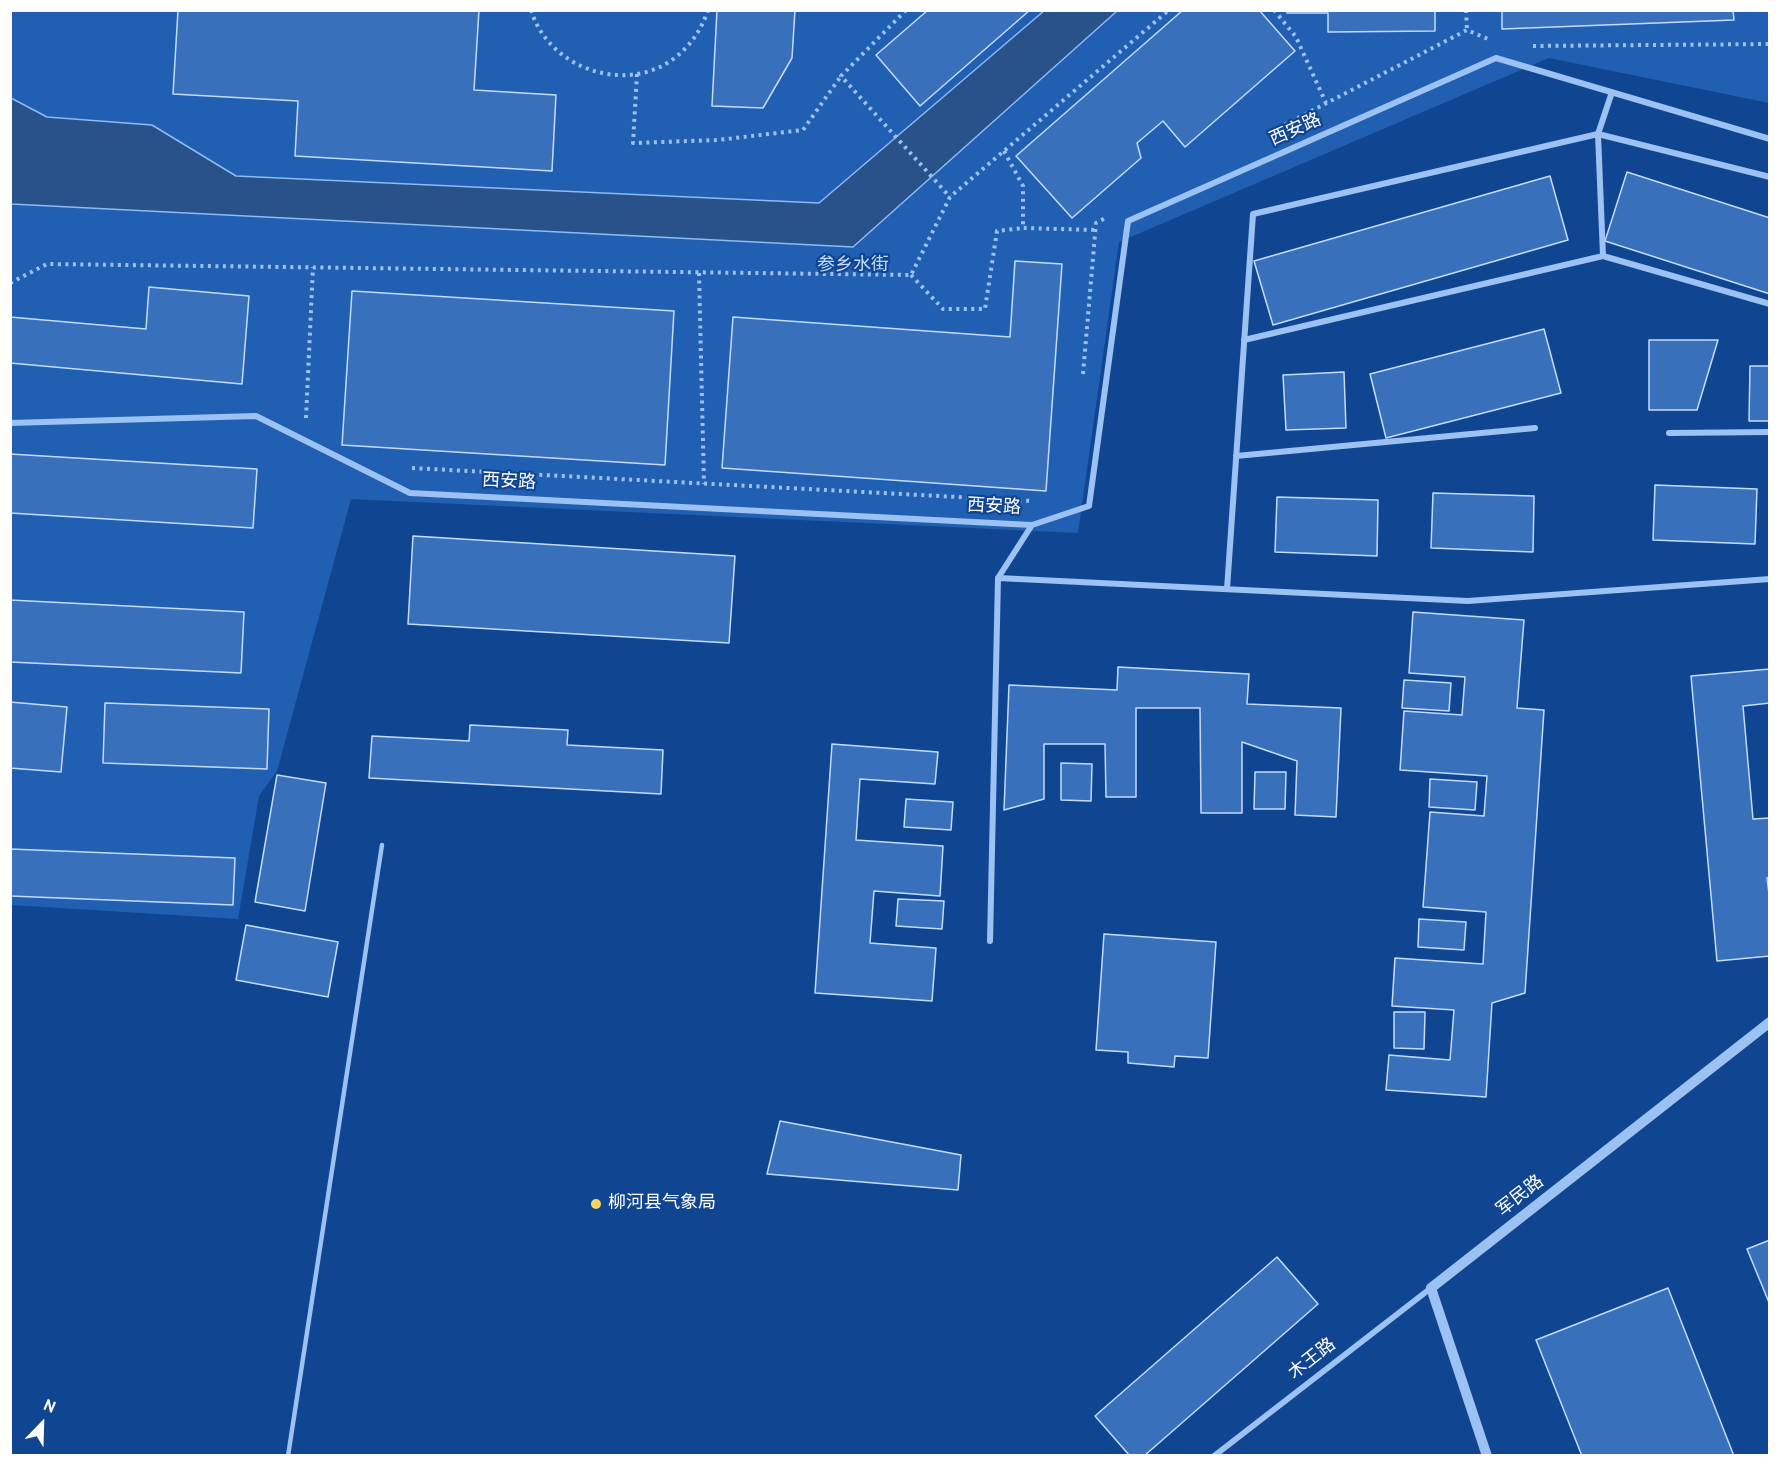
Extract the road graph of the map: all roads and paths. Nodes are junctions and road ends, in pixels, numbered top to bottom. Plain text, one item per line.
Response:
1 (531, 10) edge
2 (708, 10) edge
3 (1169, 10) edge
4 (1274, 10) edge
5 (1466, 10) edge
6 (905, 11) edge
7 (1467, 30) junction
8 (1495, 42) dead end
9 (1770, 44) edge
10 (1528, 46) dead end
11 (637, 74) junction
12 (841, 76) junction
13 (1612, 92) junction
14 (1326, 103) junction
15 (1598, 134) junction
16 (1263, 136) dead end
17 (1770, 139) edge
18 (1004, 151) junction
19 (1770, 177) edge
20 (949, 196) junction
21 (1117, 212) dead end
22 (1023, 228) junction
23 (1096, 230) junction
24 (1603, 256) junction
25 (313, 267) junction
26 (699, 273) junction
27 (911, 275) junction
28 (10, 283) edge
29 (1770, 304) edge
30 (1244, 340) junction
31 (1082, 385) dead end
32 (10, 423) edge
33 (1536, 428) dead end
34 (306, 429) dead end
35 (1770, 432) edge
36 (1669, 433) dead end
37 (1236, 456) junction
38 (408, 468) dead end
39 (704, 484) junction
40 (1040, 501) dead end
41 (1032, 525) junction
42 (998, 578) junction
43 (1770, 579) edge
44 (1227, 589) junction
45 (382, 845) dead end
46 (990, 941) dead end
47 (1770, 1022) edge
48 (1431, 1288) junction
49 (288, 1455) edge
50 (1214, 1455) edge
51 (1487, 1455) edge

1 - 11 path
2 - 11 path
3 - 18 path
4 - 14 path
5 - 7 path
6 - 12 path
7 - 8 path
7 - 14 path
9 - 10 path
11 - 12 path
12 - 20 path
13 - 15 street
13 - 17 street, 西安路
13 - 41 street, 西安路
14 - 16 path
15 - 19 street
15 - 24 street
15 - 30 street
18 - 20 path
18 - 22 path
20 - 27 path
21 - 23 path
22 - 23 path
22 - 27 path
23 - 31 path
24 - 29 street
24 - 30 street
25 - 26 path
25 - 28 path
25 - 34 path
26 - 27 path
26 - 39 path
30 - 37 street
32 - 41 street, 西安路
33 - 37 street
35 - 36 street
37 - 44 street
38 - 39 path
39 - 40 path
41 - 42 street
42 - 44 street
42 - 46 street
43 - 44 street
45 - 49 lane
47 - 48 street, 军民路
48 - 50 street, 木王路
48 - 51 street

